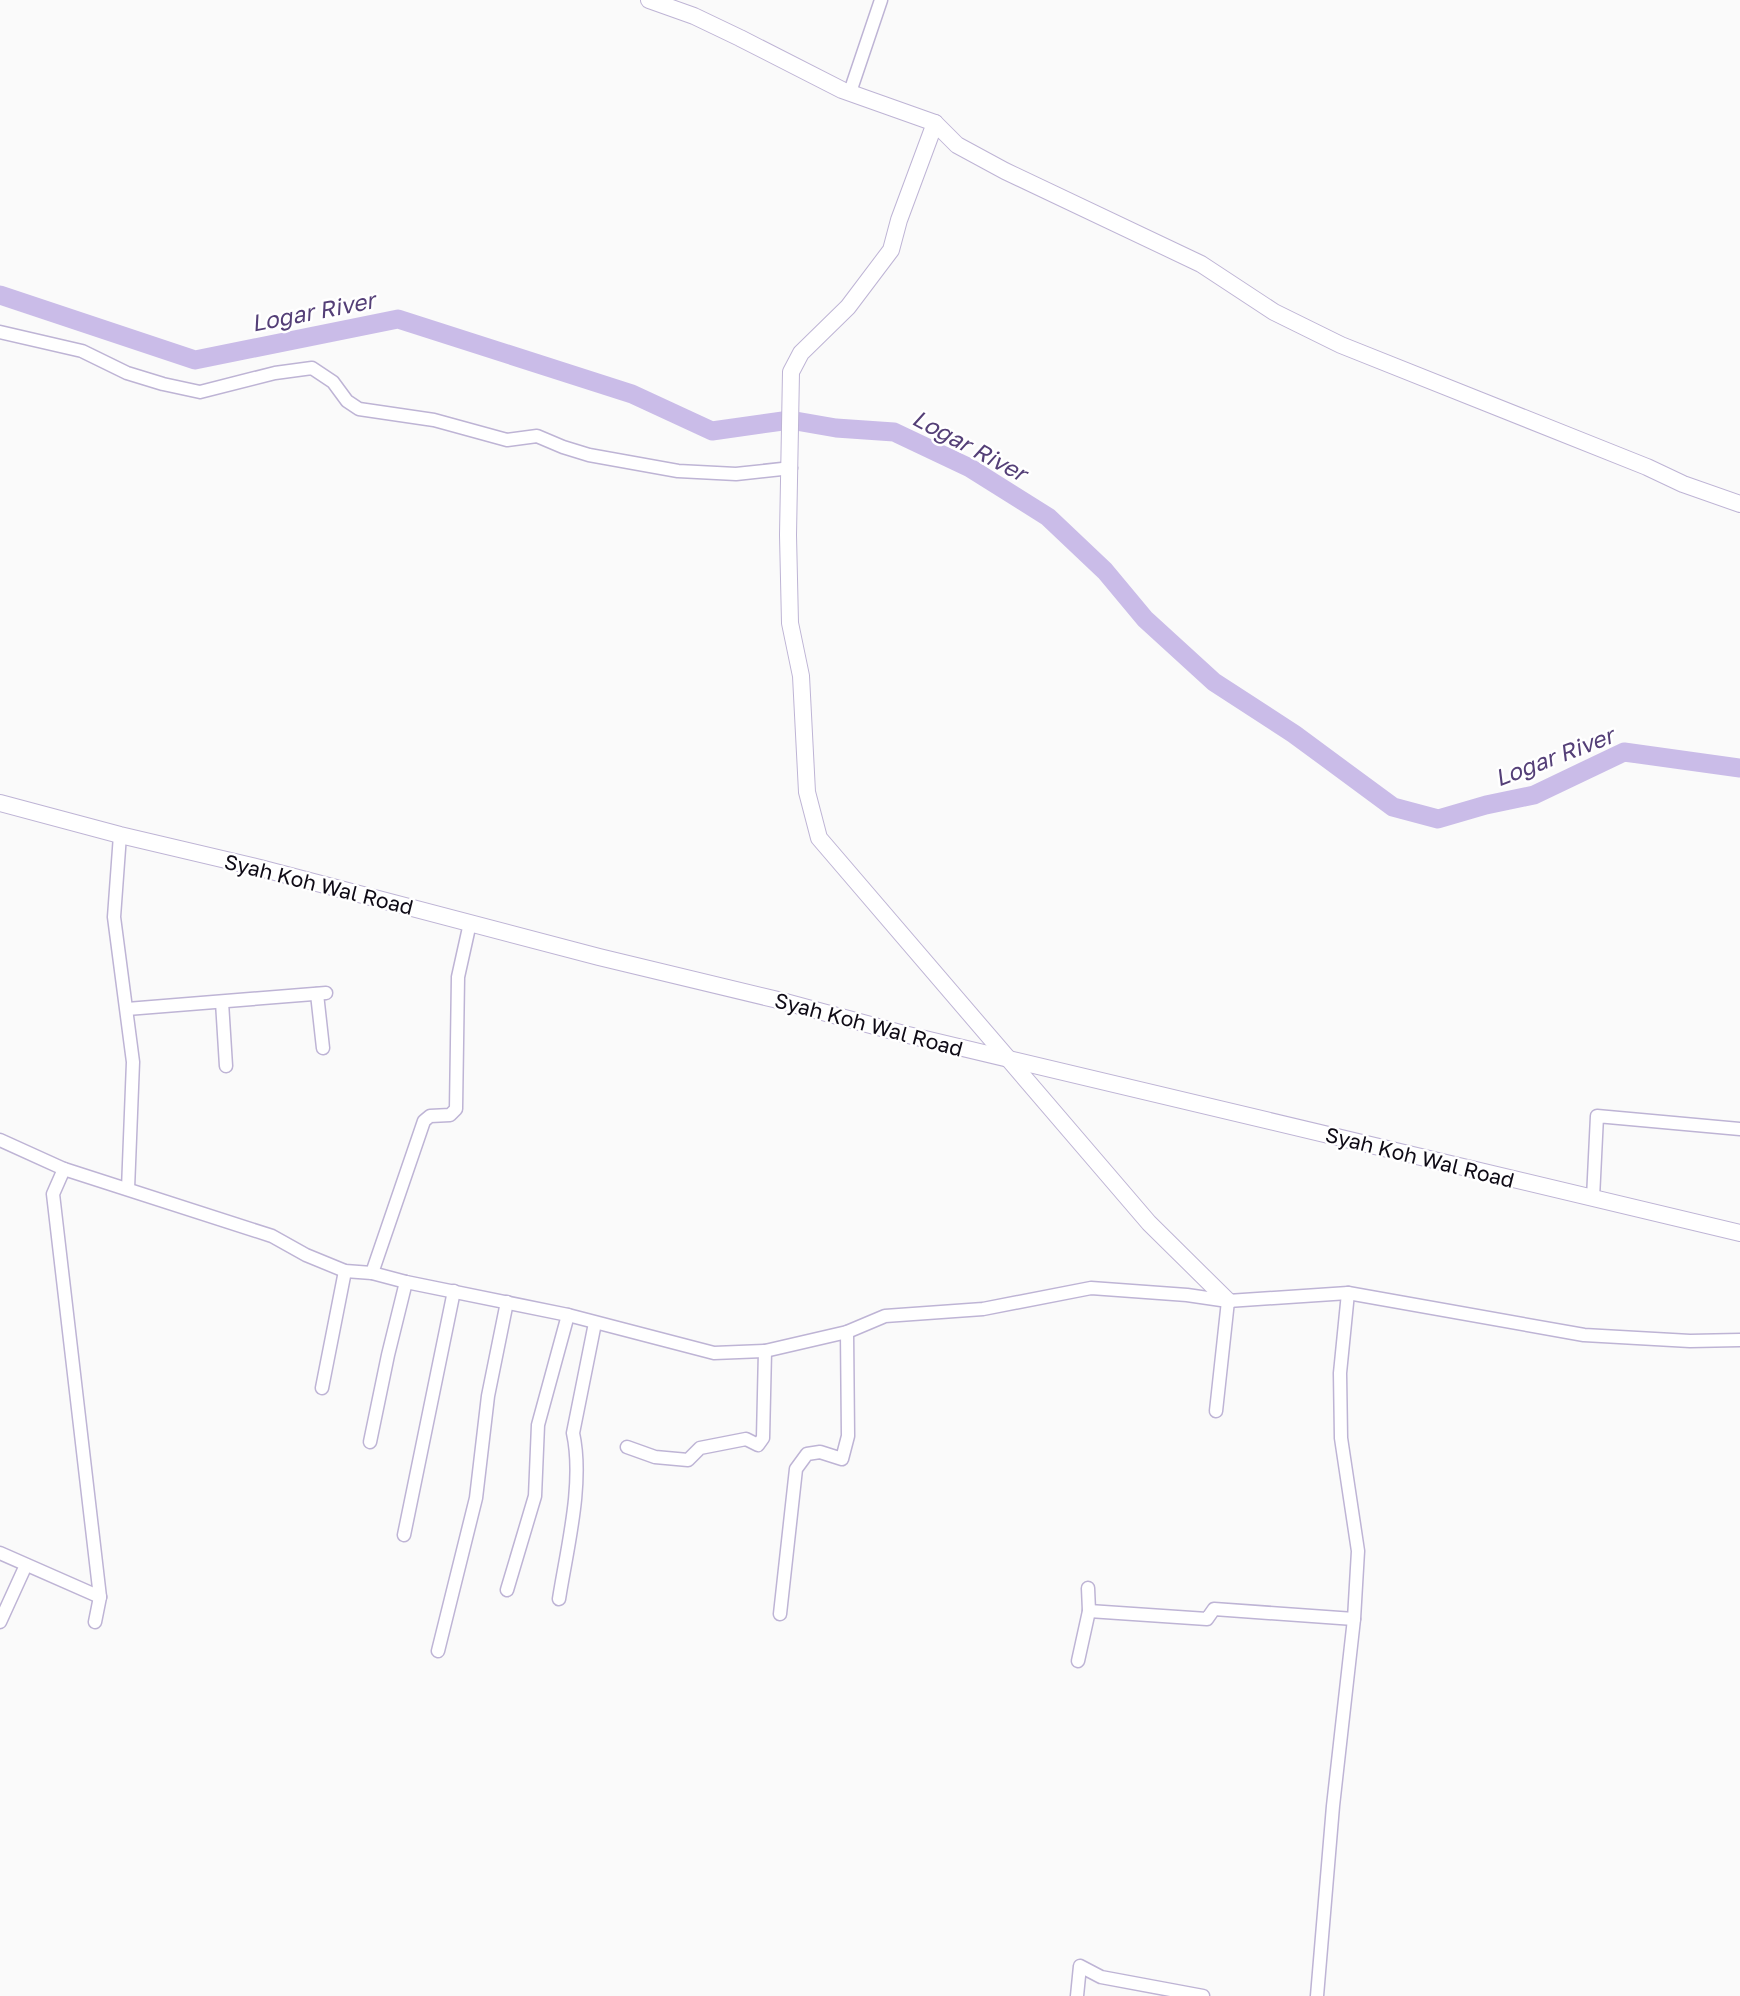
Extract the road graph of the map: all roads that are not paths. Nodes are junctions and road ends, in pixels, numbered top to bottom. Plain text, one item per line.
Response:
1 (649, 0) edge
2 (881, 0) edge
3 (850, 92) junction
4 (935, 123) junction
5 (0, 332) edge
6 (791, 468) junction
7 (1740, 504) edge
8 (0, 803) edge
9 (120, 835) junction
10 (470, 923) junction
11 (222, 1002) junction
12 (127, 1009) junction
13 (323, 1048) dead end
14 (1007, 1059) junction
15 (226, 1066) dead end
16 (1740, 1129) edge
17 (0, 1140) edge
18 (64, 1169) junction
19 (128, 1189) junction
20 (1593, 1198) junction
21 (1740, 1233) edge
22 (345, 1271) junction
23 (372, 1273) junction
24 (406, 1282) junction
25 (454, 1291) junction
26 (1348, 1293) junction
27 (507, 1301) junction
28 (1228, 1301) junction
29 (568, 1315) junction
30 (595, 1323) junction
31 (847, 1332) junction
32 (1740, 1340) edge
33 (765, 1351) junction
34 (322, 1388) dead end
35 (1216, 1411) dead end
36 (370, 1442) dead end
37 (627, 1447) dead end
38 (404, 1535) dead end
39 (0, 1553) edge
40 (26, 1565) junction
41 (1088, 1588) dead end
42 (507, 1590) dead end
43 (100, 1597) junction
44 (559, 1599) dead end
45 (1089, 1611) junction
46 (780, 1614) dead end
47 (1354, 1619) junction
48 (0, 1622) edge
49 (95, 1622) dead end
50 (438, 1651) dead end
51 (1078, 1661) dead end
52 (1077, 1996) edge
53 (1203, 1996) edge
54 (1317, 1996) edge

1 - 3 street
2 - 3 street
3 - 4 street
4 - 6 street
4 - 7 street
5 - 6 street
6 - 14 street
8 - 9 street, Syah Koh Wal Road
9 - 10 street, Syah Koh Wal Road
9 - 12 street
10 - 14 street, Syah Koh Wal Road
10 - 23 street
11 - 12 street
11 - 13 street
11 - 15 street
12 - 19 street
14 - 20 street, Syah Koh Wal Road
14 - 28 street
16 - 20 street
17 - 18 street
18 - 19 street
18 - 43 street
19 - 22 street
20 - 21 street, Syah Koh Wal Road
22 - 23 street
22 - 34 street
23 - 24 street
24 - 25 street
24 - 36 street
25 - 27 street
25 - 38 street
26 - 28 street
26 - 32 street
26 - 47 street
27 - 29 street
27 - 50 street
28 - 31 street
28 - 35 street
29 - 30 street
29 - 42 street
30 - 33 street
30 - 44 street
31 - 33 street
31 - 46 street
33 - 37 street
39 - 40 street
40 - 43 street
40 - 48 street
41 - 45 street
43 - 49 street
45 - 47 street
45 - 51 street
47 - 54 street
52 - 53 street

